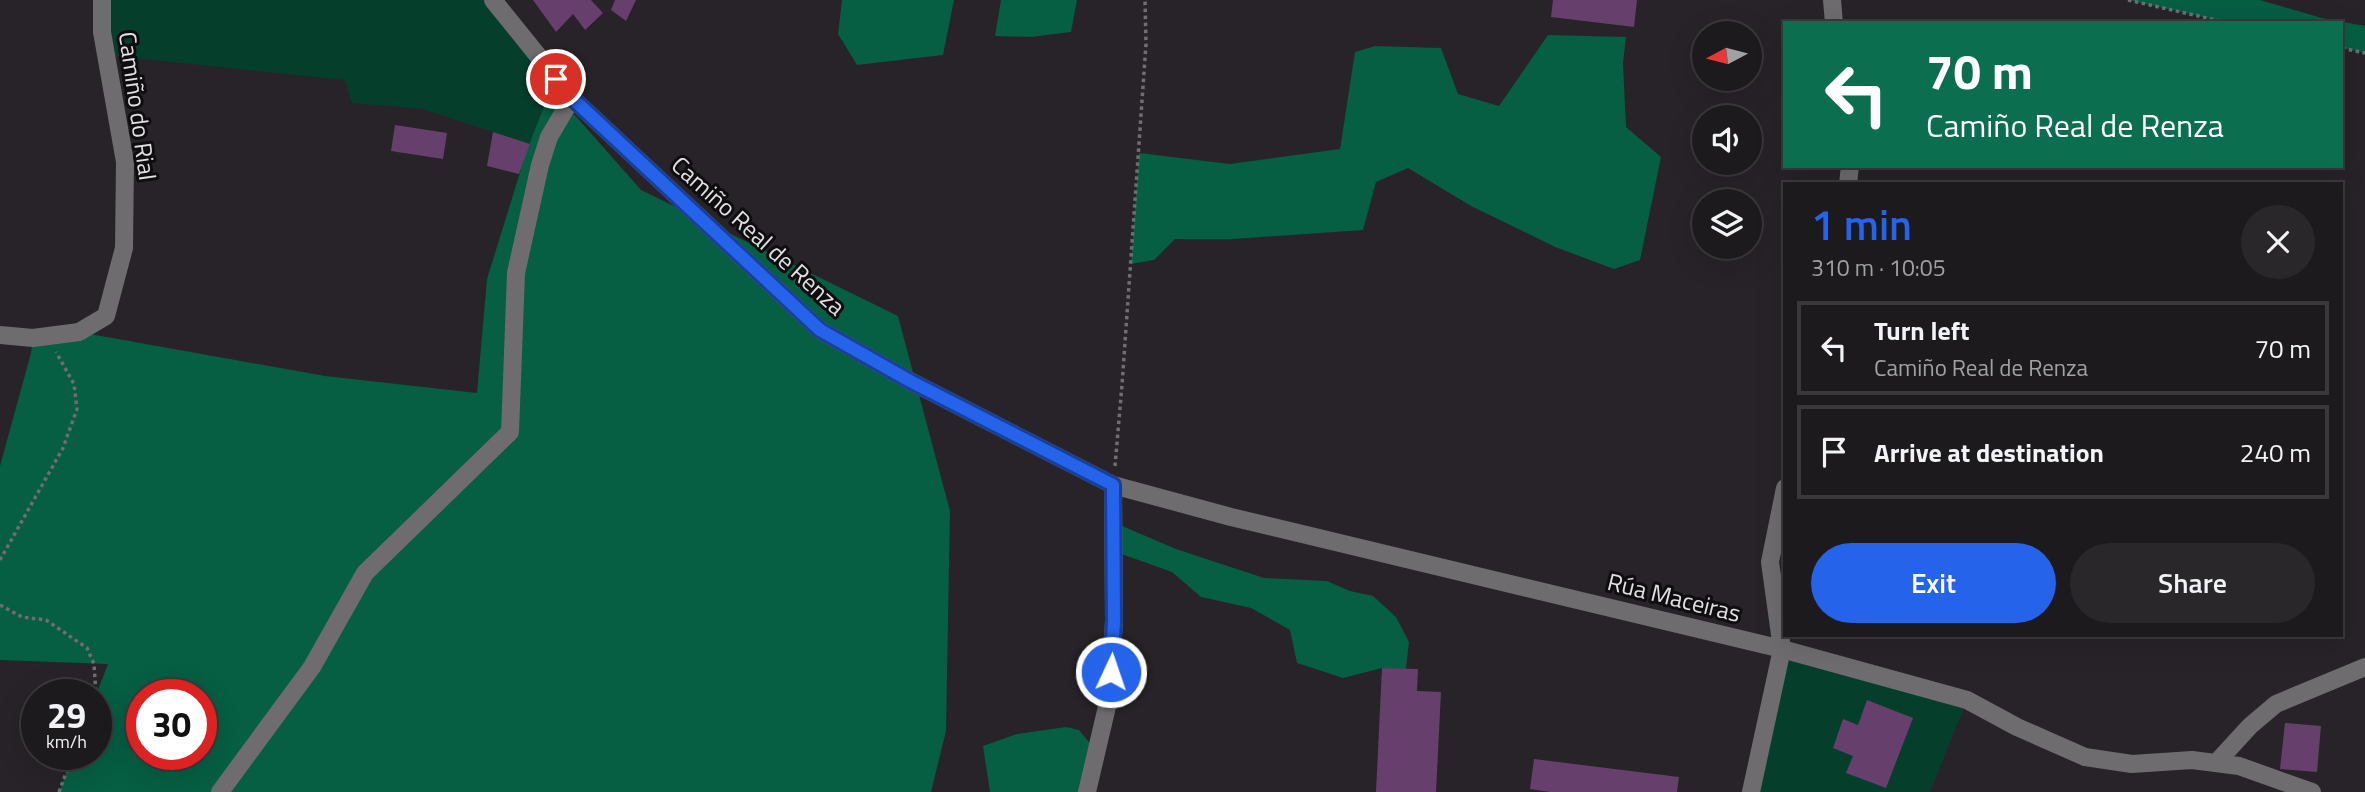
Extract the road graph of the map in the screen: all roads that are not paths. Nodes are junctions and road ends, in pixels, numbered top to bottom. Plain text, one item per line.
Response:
1 (102, 0) edge
2 (493, 0) edge
3 (1832, 0) edge
4 (1834, 21) edge
5 (572, 98) junction
6 (0, 335) edge
7 (1113, 485) junction
8 (1783, 498) edge
9 (1782, 649) junction
10 (2365, 667) edge
11 (2216, 763) junction
12 (220, 792) edge
13 (1087, 792) edge
14 (1751, 792) edge
15 (2312, 792) edge

1 - 6 street, Camiño do Rial
2 - 5 street, Camiño Real de Renza
3 - 4 street
5 - 7 street, Camiño Real de Renza
5 - 12 street
7 - 9 street, Rúa Maceiras
7 - 13 street
8 - 9 street
9 - 11 street, Rúa Maceiras
9 - 14 street
10 - 11 street
11 - 15 street, Rúa Maceiras

